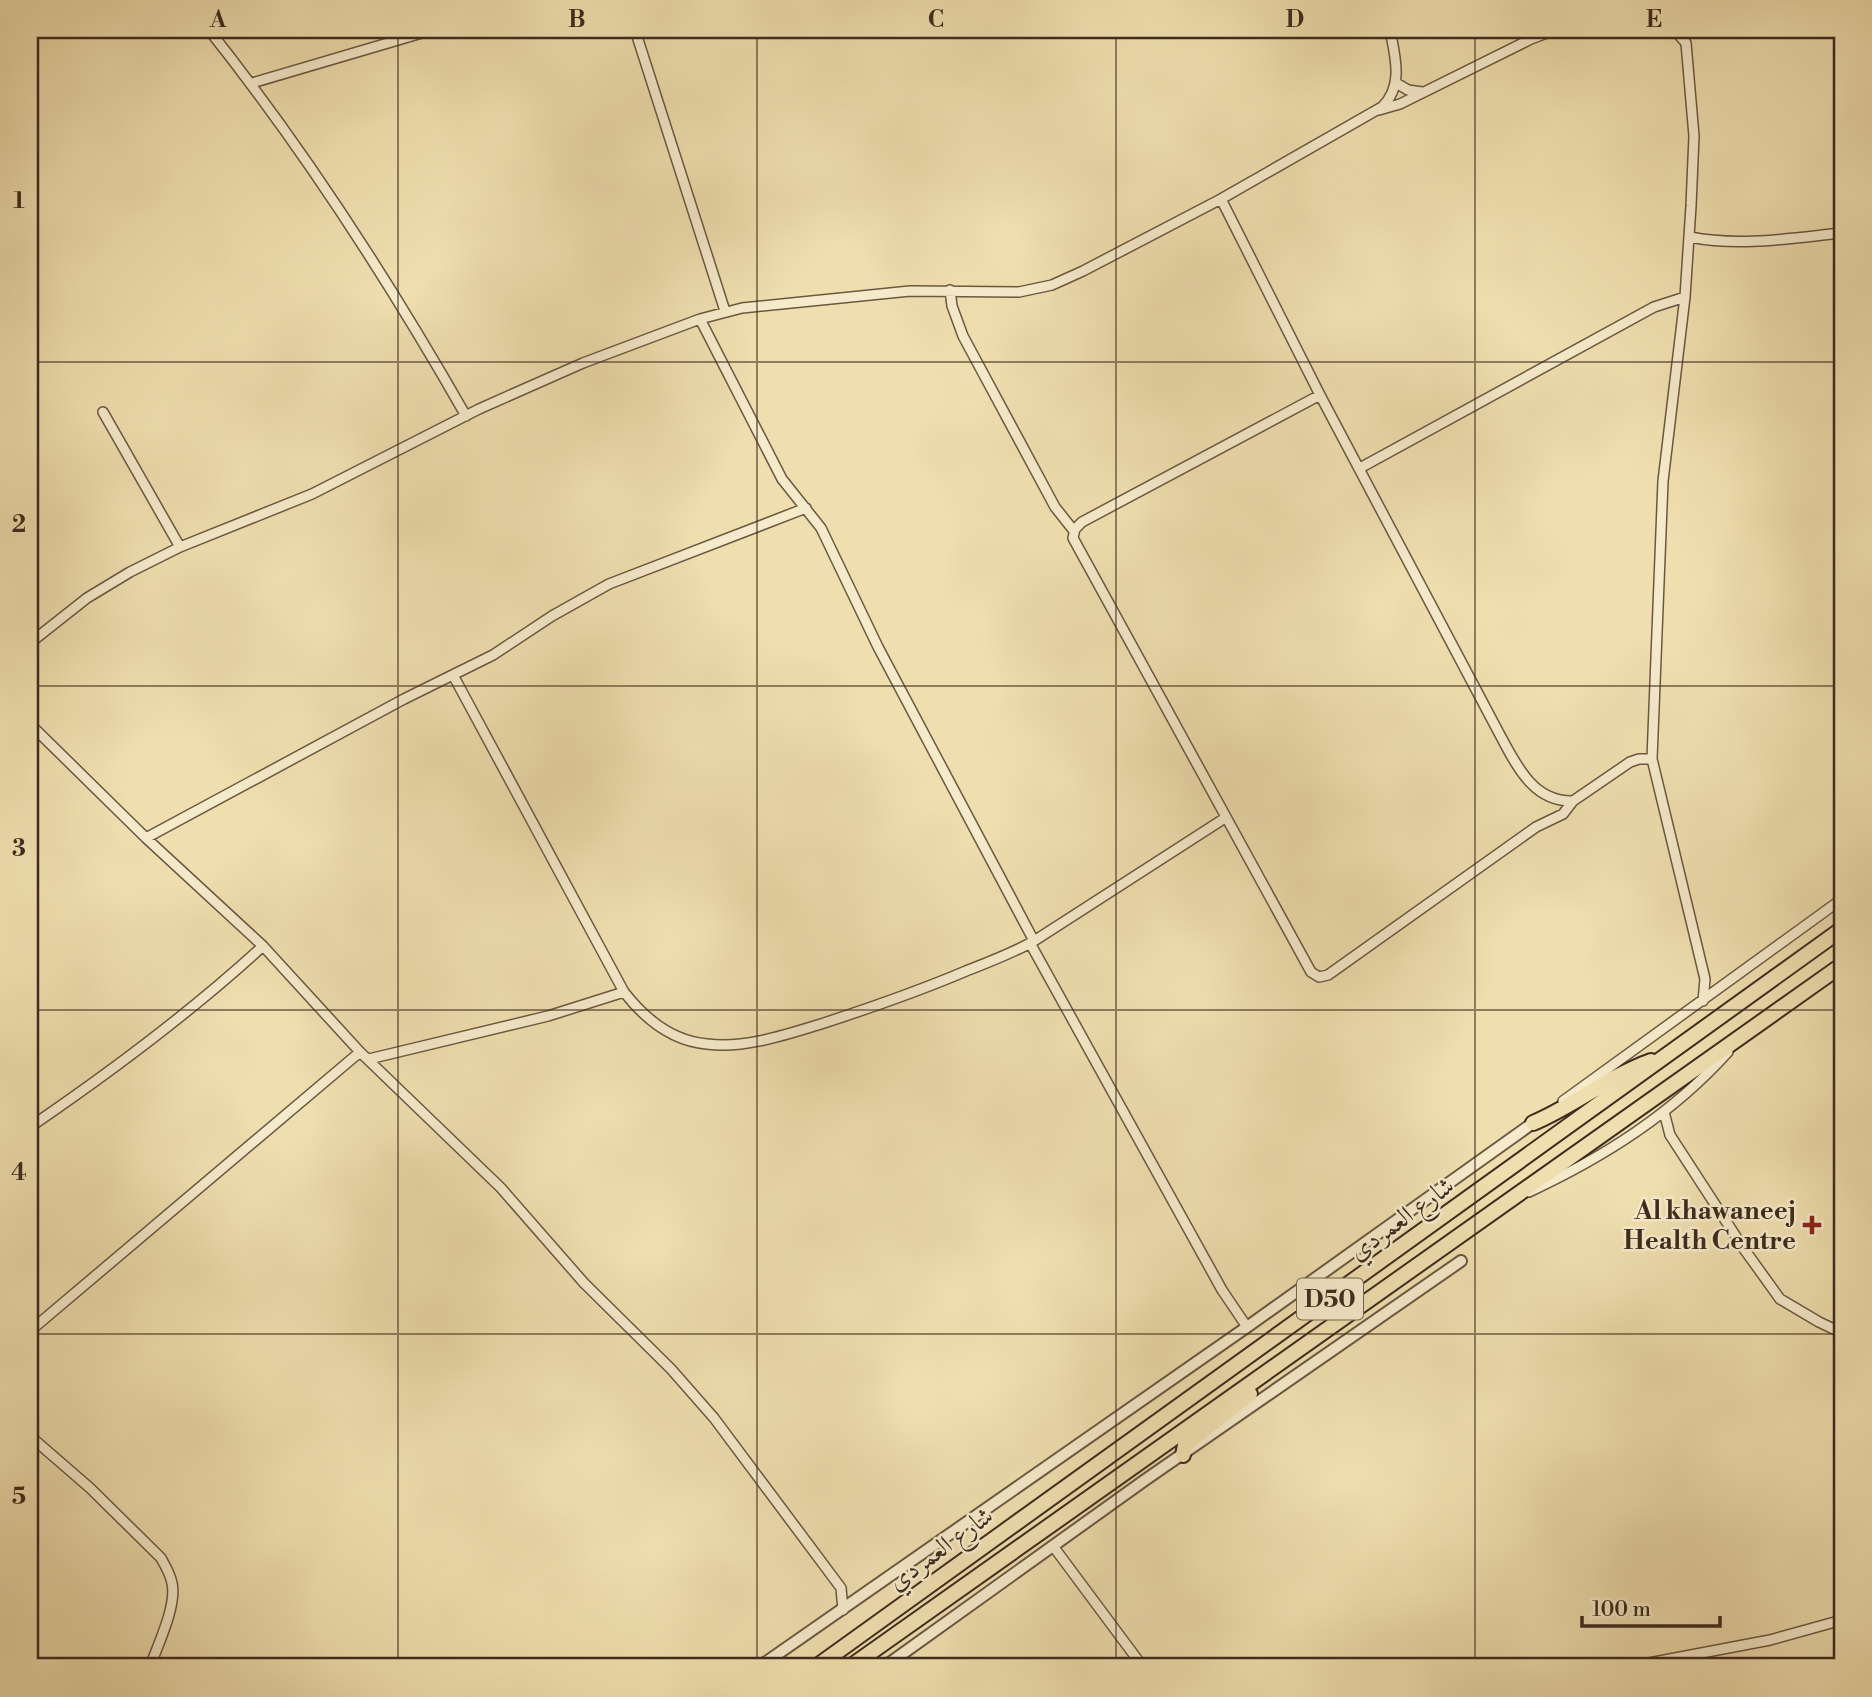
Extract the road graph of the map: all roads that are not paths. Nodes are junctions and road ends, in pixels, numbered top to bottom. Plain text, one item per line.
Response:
1 (209, 30) edge
2 (432, 30) edge
3 (635, 30) edge
4 (1555, 30) edge
5 (1668, 30) edge
6 (1390, 31) edge
7 (252, 83) junction
8 (1396, 83) junction
9 (1422, 92) junction
10 (1376, 110) junction
11 (1221, 199) junction
12 (1842, 233) edge
13 (1690, 237) junction
14 (950, 290) junction
15 (1685, 297) junction
16 (725, 311) junction
17 (700, 319) junction
18 (1320, 395) junction
19 (103, 412) dead end
20 (466, 416) junction
21 (1360, 468) junction
22 (806, 508) junction
23 (1074, 531) junction
24 (180, 547) junction
25 (30, 643) edge
26 (453, 675) junction
27 (30, 724) edge
28 (1652, 759) junction
29 (1573, 801) junction
30 (1225, 817) junction
31 (146, 838) junction
32 (1842, 899) edge
33 (1842, 929) edge
34 (1032, 942) junction
35 (263, 946) junction
36 (1842, 965) edge
37 (1704, 979) junction
38 (1725, 986) junction
39 (624, 992) junction
40 (1703, 1002) junction
41 (1740, 1037) junction
42 (360, 1052) junction
43 (1666, 1057) junction
44 (369, 1059) junction
45 (1664, 1112) junction
46 (1533, 1123) junction
47 (30, 1127) edge
48 (1499, 1206) junction
49 (1461, 1261) dead end
50 (1247, 1327) junction
51 (30, 1331) edge
52 (1842, 1333) edge
53 (1295, 1351) junction
54 (30, 1436) edge
55 (1183, 1455) junction
56 (1053, 1546) junction
57 (841, 1588) junction
58 (865, 1595) junction
59 (843, 1610) junction
60 (1842, 1620) edge
61 (150, 1667) edge
62 (759, 1667) edge
63 (816, 1667) edge
64 (850, 1667) edge
65 (884, 1667) edge
66 (1143, 1667) edge
67 (1641, 1667) edge

1 - 7 street
2 - 7 street
3 - 16 street
4 - 9 street
5 - 13 street
6 - 8 street
7 - 20 street
8 - 9 street
8 - 10 street
9 - 10 street
10 - 11 street
11 - 14 street
11 - 18 street
12 - 13 street
13 - 15 street
14 - 16 street
14 - 23 street
15 - 21 street
15 - 28 street
16 - 17 street
17 - 20 street
17 - 22 street
18 - 21 street
18 - 23 street
19 - 24 street
20 - 24 street
21 - 29 street
22 - 26 street
22 - 34 street
23 - 30 street
24 - 25 street
26 - 31 street
26 - 39 street
27 - 31 street
28 - 29 street
28 - 37 street
29 - 30 street
30 - 34 street
31 - 35 street
32 - 38 street
33 - 43 main road, شارع العمردي / D50
34 - 39 street
34 - 50 street
35 - 42 street
35 - 47 street
36 - 41 main road, شارع العمردي / D50
37 - 38 street
37 - 40 street
38 - 40 street
39 - 44 street
40 - 46 street
41 - 45 street
41 - 48 main road, شارع العمردي / D50
42 - 44 street
42 - 51 street
43 - 46 main road
43 - 63 main road, شارع العمردي / D50
44 - 57 street
45 - 48 street
45 - 52 street
46 - 50 street
48 - 53 main road, شارع العمردي / D50
49 - 55 street
50 - 58 street
53 - 55 main road
53 - 64 main road, شارع العمردي / D50
54 - 61 street
55 - 56 street
56 - 65 street
56 - 66 street
57 - 58 street
57 - 59 street
58 - 59 street
59 - 62 street
60 - 67 street

